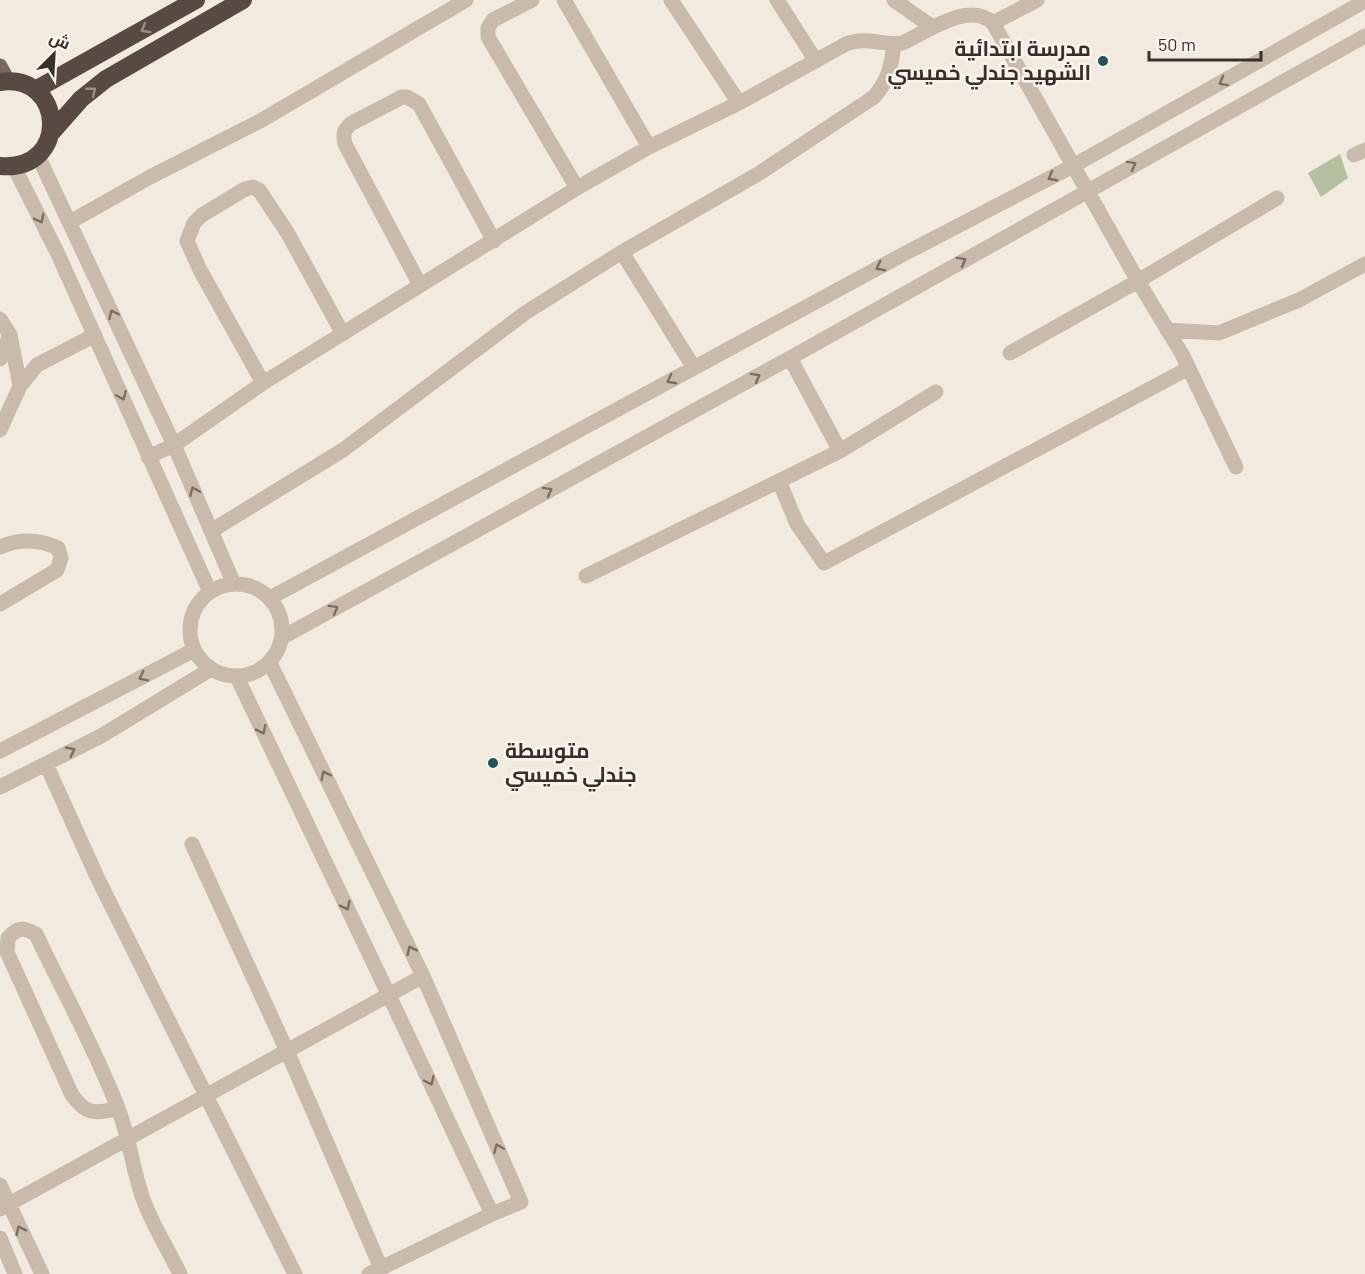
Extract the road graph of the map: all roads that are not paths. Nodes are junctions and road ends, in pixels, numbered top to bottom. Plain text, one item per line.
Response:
1 (196, 0) edge
2 (243, 0) edge
3 (466, 0) edge
4 (532, 0) edge
5 (564, 0) edge
6 (670, 0) edge
7 (777, 0) edge
8 (894, 0) edge
9 (1038, 0) edge
10 (1365, 1) edge
11 (993, 23) junction
12 (931, 26) junction
13 (1365, 36) edge
14 (894, 44) junction
15 (816, 61) junction
16 (3, 76) edge
17 (35, 90) junction
18 (739, 104) junction
19 (51, 133) junction
20 (649, 147) junction
21 (38, 156) junction
22 (3, 166) edge
23 (1073, 166) junction
24 (578, 188) junction
25 (1087, 190) junction
26 (1277, 198) dead end
27 (70, 222) junction
28 (494, 241) junction
29 (622, 252) junction
30 (1365, 264) edge
31 (1138, 281) junction
32 (420, 285) junction
33 (0, 319) edge
34 (1167, 330) junction
35 (342, 333) junction
36 (10, 335) junction
37 (95, 335) junction
38 (1010, 354) dead end
39 (790, 358) junction
40 (0, 359) edge
41 (694, 368) junction
42 (1189, 368) junction
43 (263, 383) junction
44 (20, 386) junction
45 (936, 392) dead end
46 (0, 430) edge
47 (174, 445) junction
48 (840, 451) junction
49 (148, 457) junction
50 (1236, 467) dead end
51 (779, 481) junction
52 (211, 531) junction
53 (0, 546) edge
54 (586, 576) dead end
55 (234, 584) junction
56 (210, 592) junction
57 (270, 598) junction
58 (0, 604) edge
59 (283, 637) junction
60 (195, 650) junction
61 (270, 663) junction
62 (212, 669) junction
63 (237, 677) junction
64 (0, 751) edge
65 (46, 764) junction
66 (0, 787) edge
67 (192, 844) dead end
68 (423, 976) junction
69 (389, 995) junction
70 (287, 1051) junction
71 (207, 1095) junction
72 (118, 1108) junction
73 (129, 1138) junction
74 (0, 1185) edge
75 (4, 1207) edge
76 (492, 1214) junction
77 (0, 1238) edge
78 (375, 1271) edge
79 (15, 1274) edge
80 (42, 1274) edge
81 (180, 1274) edge
82 (295, 1274) edge

1 -> 17 highway
19 -> 2 highway
3 - 27 street
4 - 24 street
5 - 20 street
6 - 18 street
7 - 15 street
8 - 12 street
9 - 11 street
10 -> 23 street
11 - 12 street
11 - 23 street
12 - 14 street
25 -> 13 street
14 - 15 street
14 - 29 street
15 - 18 street
16 - 17 highway
17 - 19 highway
18 - 20 street
19 - 21 highway
20 - 24 street
21 - 22 highway
21 - 27 street
22 -> 37 street
23 - 25 street
23 -> 41 street
24 - 28 street
25 - 31 street
39 -> 25 street
26 - 31 street
47 -> 27 street
28 - 32 street
28 - 32 street
29 - 41 street
29 - 52 street
30 - 34 street
31 - 34 street
31 - 38 street
32 - 35 street
33 - 36 street
34 - 42 street
35 - 43 street
35 - 43 street
36 - 40 street
36 - 44 street
37 - 44 street
37 -> 49 street
39 - 48 street
59 -> 39 street
41 -> 57 street
42 - 50 street
42 - 51 street
43 - 47 street
44 - 46 street
45 - 48 street
47 - 49 street
52 -> 47 street
48 - 51 street
49 - 56 street
51 - 54 street
52 - 55 street
53 - 58 street
55 - 56 street
55 - 57 street
56 - 60 street
57 - 59 street
59 - 61 street
60 - 62 street
60 -> 64 street
61 - 63 street
68 -> 61 street
62 - 63 street
65 -> 62 street
63 -> 69 street
65 - 66 street
65 - 71 street
67 - 70 street
68 - 69 street
76 -> 68 street
69 - 70 street
69 -> 76 street
70 - 71 street
70 - 78 street
71 - 73 street
71 - 82 street
72 - 72 street
72 - 73 street
73 - 75 street
73 - 81 street
74 - 75 street
80 -> 75 street
76 - 78 street
77 - 79 street

